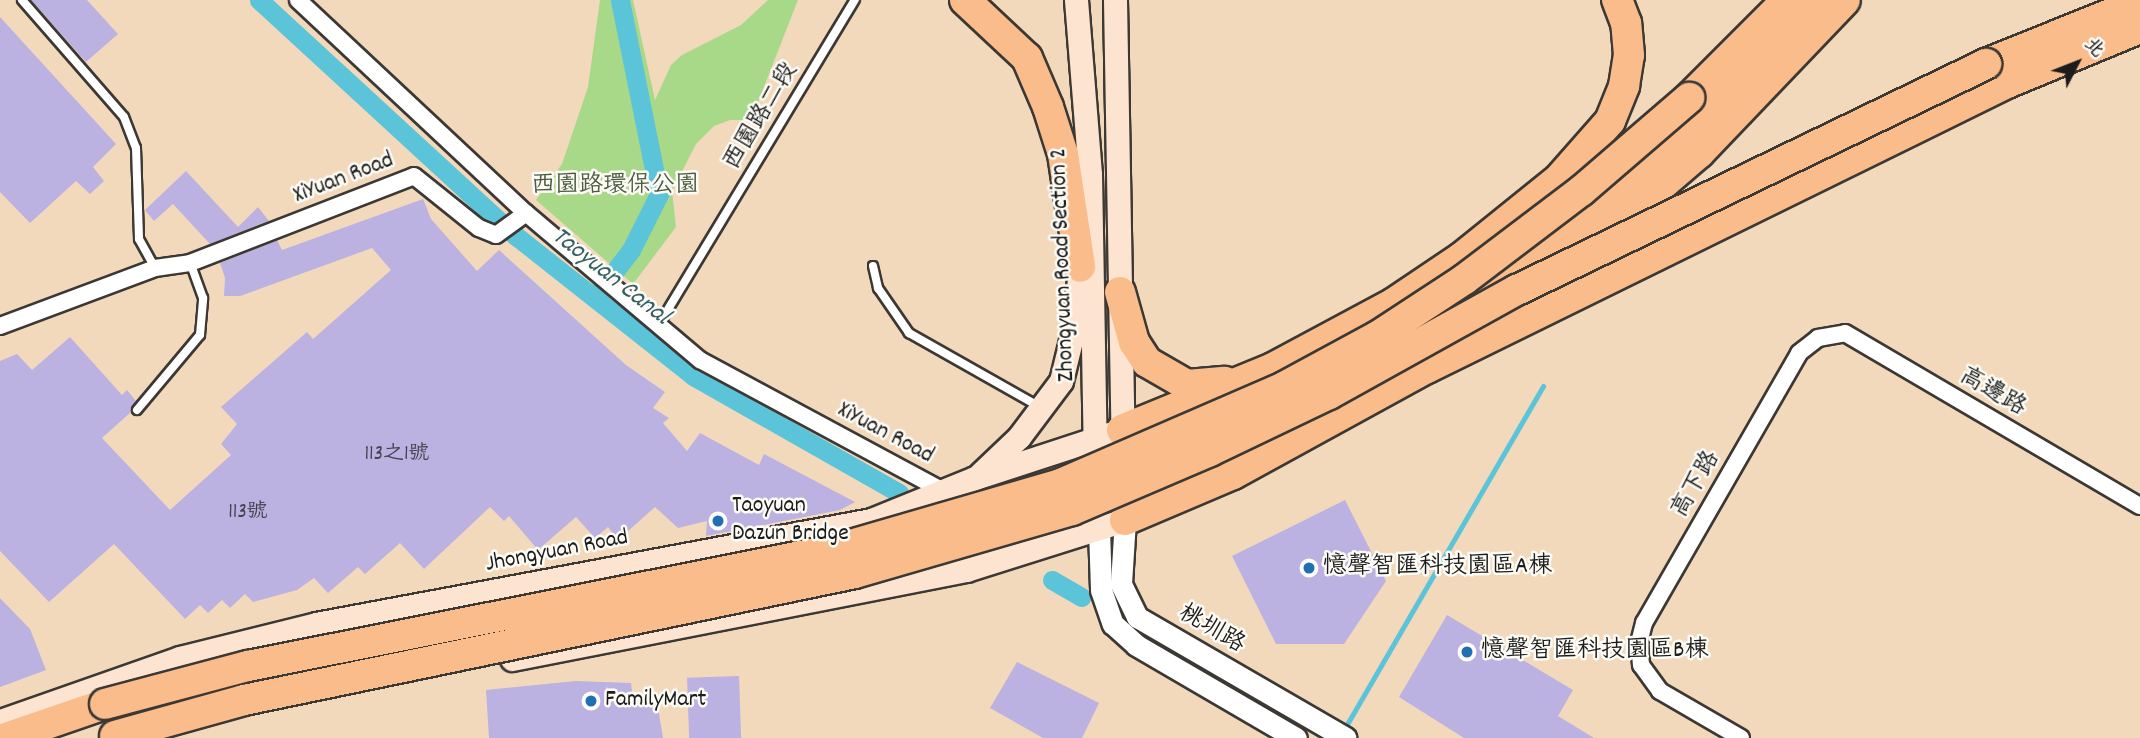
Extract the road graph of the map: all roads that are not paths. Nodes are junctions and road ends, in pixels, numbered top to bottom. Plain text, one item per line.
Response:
1 (22, 0) edge
2 (298, 0) edge
3 (855, 0) edge
4 (965, 0) edge
5 (1076, 0) edge
6 (1115, 0) edge
7 (1617, 0) edge
8 (1787, 0) edge
9 (1815, 0) edge
10 (1845, 0) edge
11 (2140, 2) edge
12 (2140, 28) edge
13 (526, 213) junction
14 (1091, 214) junction
15 (1579, 226) junction
16 (190, 263) junction
17 (873, 265) dead end
18 (1080, 267) junction
19 (155, 268) junction
20 (1121, 292) junction
21 (1394, 303) junction
22 (0, 326) edge
23 (658, 326) junction
24 (1818, 338) joint
25 (1273, 368) junction
26 (1427, 368) junction
27 (1042, 408) junction
28 (137, 411) dead end
29 (1122, 430) junction
30 (1094, 441) junction
31 (975, 478) junction
32 (1111, 482) junction
33 (945, 492) junction
34 (2140, 506) edge
35 (1112, 525) junction
36 (758, 611) junction
37 (0, 721) edge
38 (112, 737) edge
39 (6, 738) edge
40 (157, 738) edge
41 (1296, 738) edge
42 (1346, 738) edge
43 (1741, 738) edge

1 - 19 lane
2 - 13 street
3 - 23 lane, 西園路二段
4 - 18 highway
5 - 14 main road, Zhongyuan Road Section 2
6 - 20 main road, Zhongyuan Road Section 2
7 - 21 highway
8 - 39 highway, bridge
9 - 15 highway
10 - 26 highway
11 - 38 highway, bridge
12 - 26 highway
13 - 16 street, XiYuan Road
13 - 23 street, XiYuan Road
14 - 18 main road
14 - 30 main road, Zhongyuan Road Section 2
15 - 21 highway
15 - 32 highway
16 - 19 street, XiYuan Road
16 - 28 lane
17 - 27 lane
18 - 27 main road
19 - 22 street, XiYuan Road
20 - 25 highway
20 - 29 main road, Zhongyuan Road Section 2
21 - 25 highway
23 - 33 street, XiYuan Road
24 - 34 street, 高邊路
24 - 43 street, 高下路
25 - 29 highway
26 - 35 highway
27 - 31 main road
29 - 30 main road, Jhongyuan Road
29 - 32 main road, Zhongyuan Road Section 2
30 - 31 main road, Jhongyuan Road
30 - 32 main road, Zhongyuan Road Section 2
31 - 33 main road, Jhongyuan Road
32 - 35 main road, Zhongyuan Road Section 2
32 - 36 main road
33 - 37 main road, Jhongyuan Road
35 - 36 main road
35 - 41 street, 桃圳路
35 - 42 street, 桃圳路
36 - 40 main road

